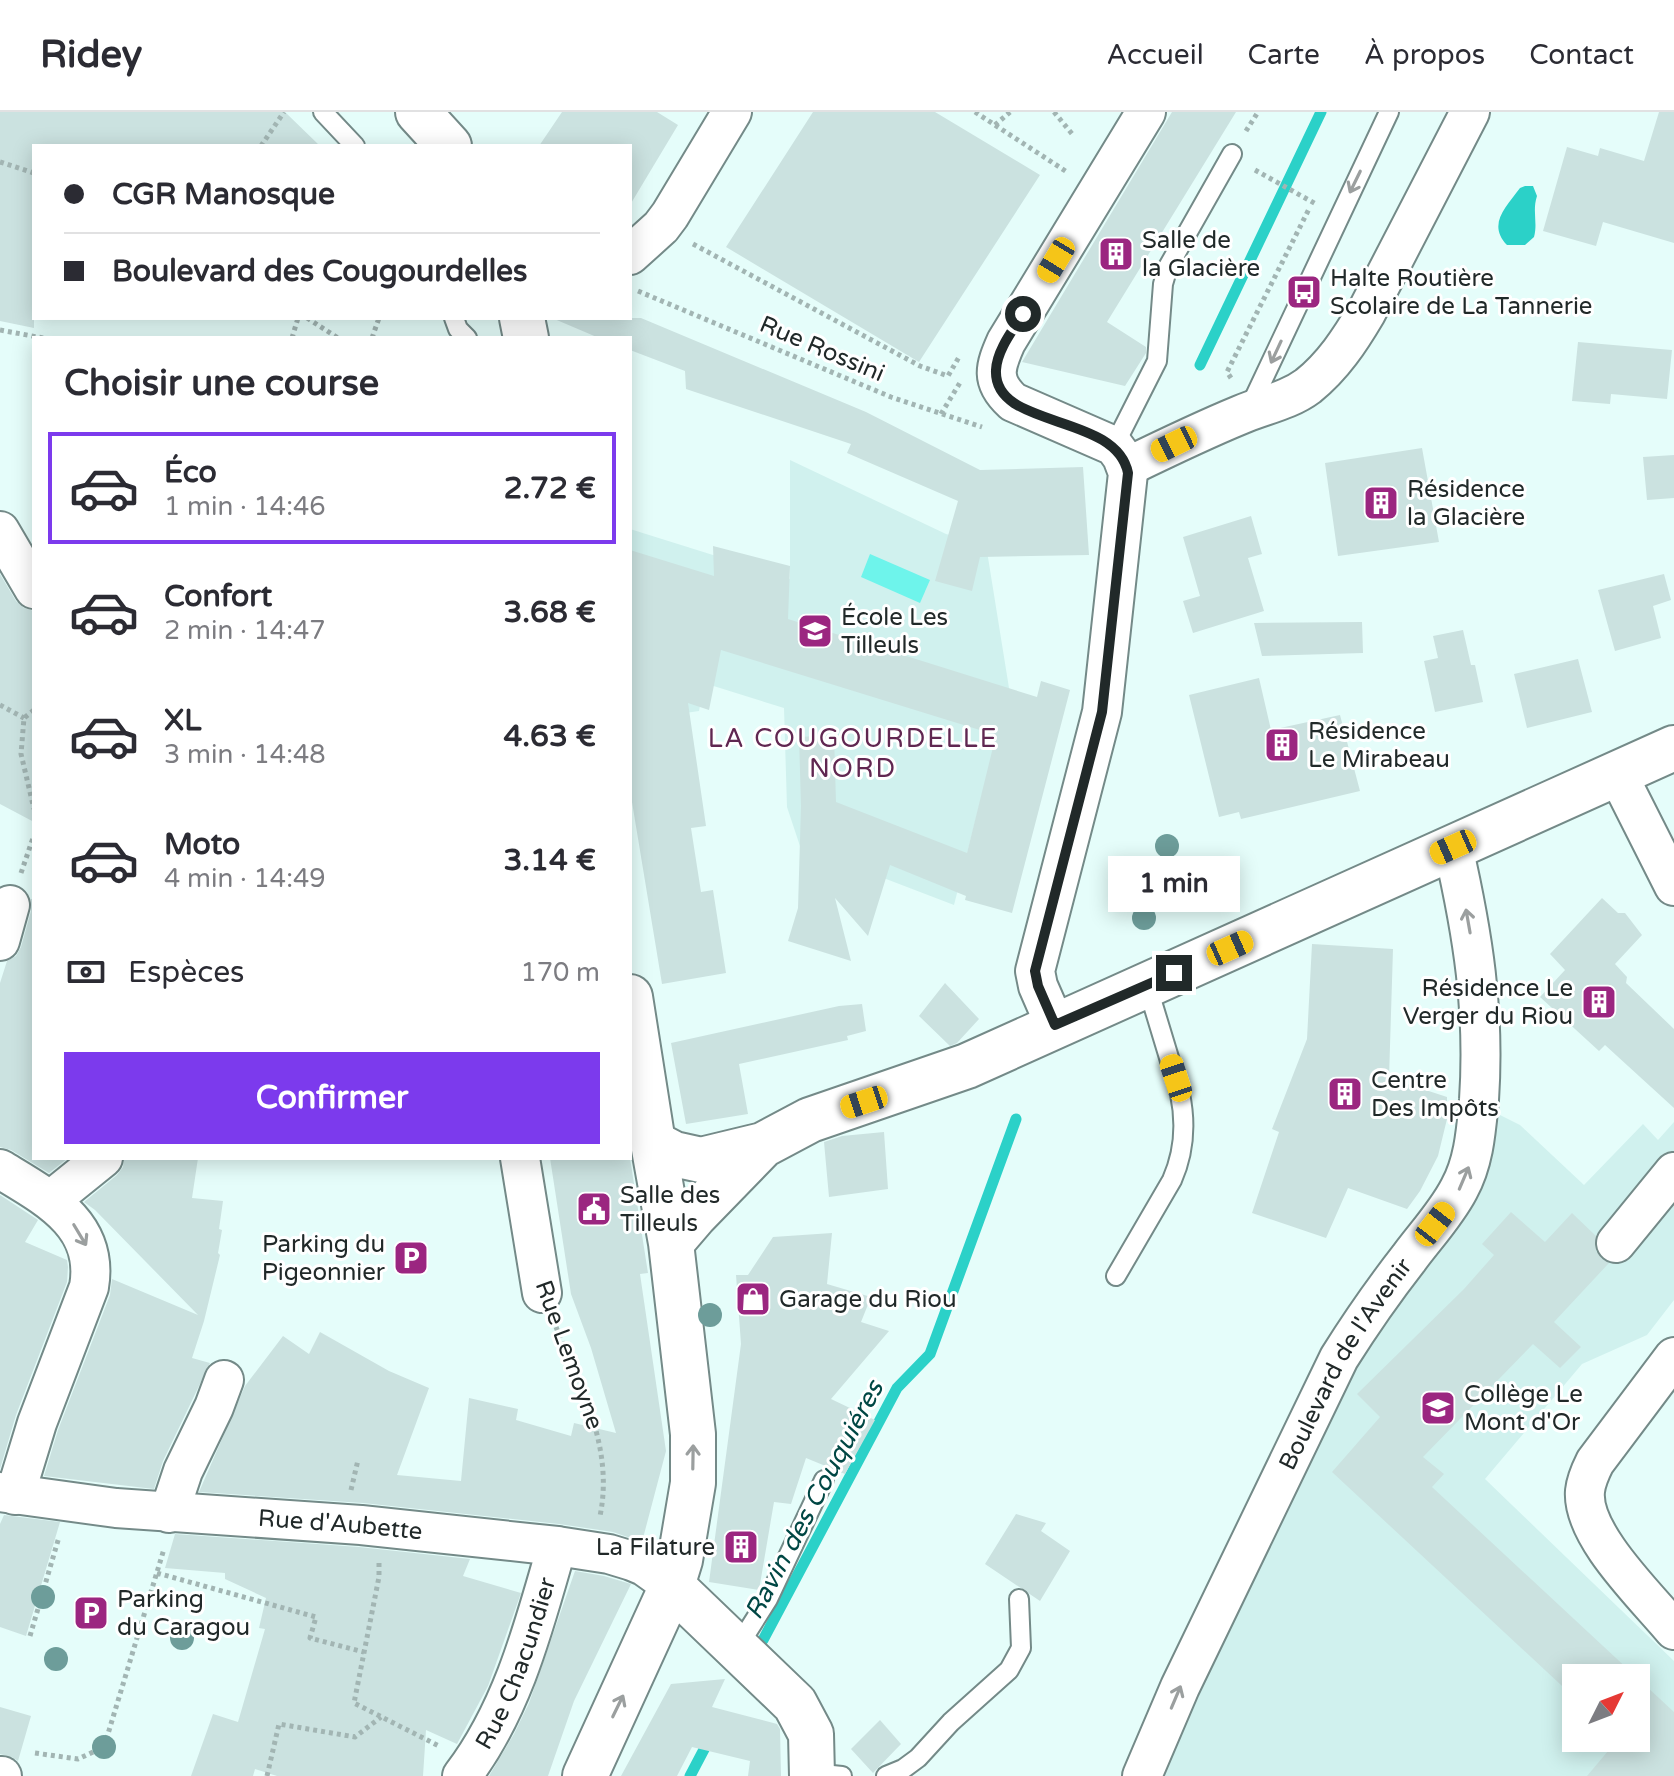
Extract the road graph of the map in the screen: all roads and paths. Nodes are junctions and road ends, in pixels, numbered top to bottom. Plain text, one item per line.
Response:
1 (284, 112) edge
2 (323, 112) edge
3 (418, 112) edge
4 (732, 112) edge
5 (975, 112) edge
6 (1010, 112) edge
7 (1054, 112) edge
8 (1146, 112) edge
9 (1389, 112) edge
10 (1463, 122) edge
11 (995, 125) junction
12 (1073, 135) dead end
13 (262, 144) edge
14 (353, 144) edge
15 (447, 144) edge
16 (1232, 154) dead end
17 (0, 162) edge
18 (32, 172) edge
19 (1265, 176) dead end
20 (1063, 180) dead end
21 (1317, 193) dead end
22 (1312, 203) junction
23 (1321, 206) dead end
24 (661, 227) junction
25 (632, 253) edge
26 (632, 289) edge
27 (310, 320) edge
28 (0, 330) edge
29 (32, 336) edge
30 (335, 336) edge
31 (964, 350) dead end
32 (1241, 397) junction
33 (990, 429) dead end
34 (1120, 457) junction
35 (0, 531) edge
36 (32, 586) edge
37 (0, 705) edge
38 (32, 712) edge
39 (24, 718) junction
40 (1674, 748) edge
41 (1617, 773) junction
42 (32, 801) edge
43 (1453, 847) junction
44 (1674, 886) edge
45 (15, 905) edge
46 (0, 941) edge
47 (1147, 985) junction
48 (632, 1010) edge
49 (1055, 1025) junction
50 (653, 1143) junction
51 (763, 1145) junction
52 (101, 1160) edge
53 (520, 1160) edge
54 (0, 1169) edge
55 (1674, 1172) edge
56 (51, 1200) junction
57 (671, 1243) junction
58 (1616, 1243) dead end
59 (1116, 1276) dead end
60 (542, 1293) joint
61 (1674, 1357) edge
62 (224, 1380) dead end
63 (824, 1480) dead end
64 (4, 1494) edge
65 (172, 1514) junction
66 (63, 1523) dead end
67 (380, 1527) junction
68 (575, 1549) junction
69 (157, 1573) junction
70 (672, 1586) junction
71 (1019, 1599) dead end
72 (1674, 1630) edge
73 (30, 1636) dead end
74 (364, 1652) junction
75 (754, 1664) junction
76 (381, 1716) junction
77 (35, 1753) dead end
78 (467, 1769) edge
79 (1144, 1772) edge
80 (822, 1775) edge
81 (267, 1776) edge
82 (585, 1776) edge
83 (886, 1776) edge

1 - 13 path
2 - 14 lane
3 - 15 street
4 - 24 street
5 - 11 path
6 - 11 path
7 - 12 path
8 - 34 street
9 -> 32 lane
10 - 32 street
11 - 20 path
16 - 34 lane
17 - 18 path
19 - 22 path
21 - 22 path
22 - 23 path
22 - 32 path
24 - 25 street
24 - 31 path
26 - 33 path, Rue Rossini
27 - 30 path
28 - 29 path
32 - 34 street
34 - 49 street
35 - 36 street
37 - 39 path
38 - 39 path
39 - 42 path
40 - 41 street
41 - 43 street
41 - 44 street
43 - 47 street
79 -> 43 street, Boulevard de l'Avenir
45 - 46 street
47 - 49 street
47 - 59 lane
48 - 50 street
49 - 51 street
50 - 51 street
50 - 57 street
51 - 57 street
52 - 56 street
53 - 60 street, Rue Lemoyne
54 - 56 street
55 - 58 street
56 -> 64 street
70 -> 57 street
60 - 68 path, Rue Lemoyne
61 - 72 street
62 - 65 street
63 - 75 lane
64 - 65 street, Rue d'Aubette
65 - 67 street, Rue d'Aubette
65 - 69 path
66 - 73 path
67 - 68 street, Rue d'Aubette
67 - 74 path
68 - 70 street, Rue d'Aubette
68 - 78 street, Rue Chacundier
69 - 74 path
69 - 77 path
70 - 75 street
82 -> 70 street
71 - 83 lane
74 - 76 path
75 - 80 street
76 - 78 path
76 - 81 path

